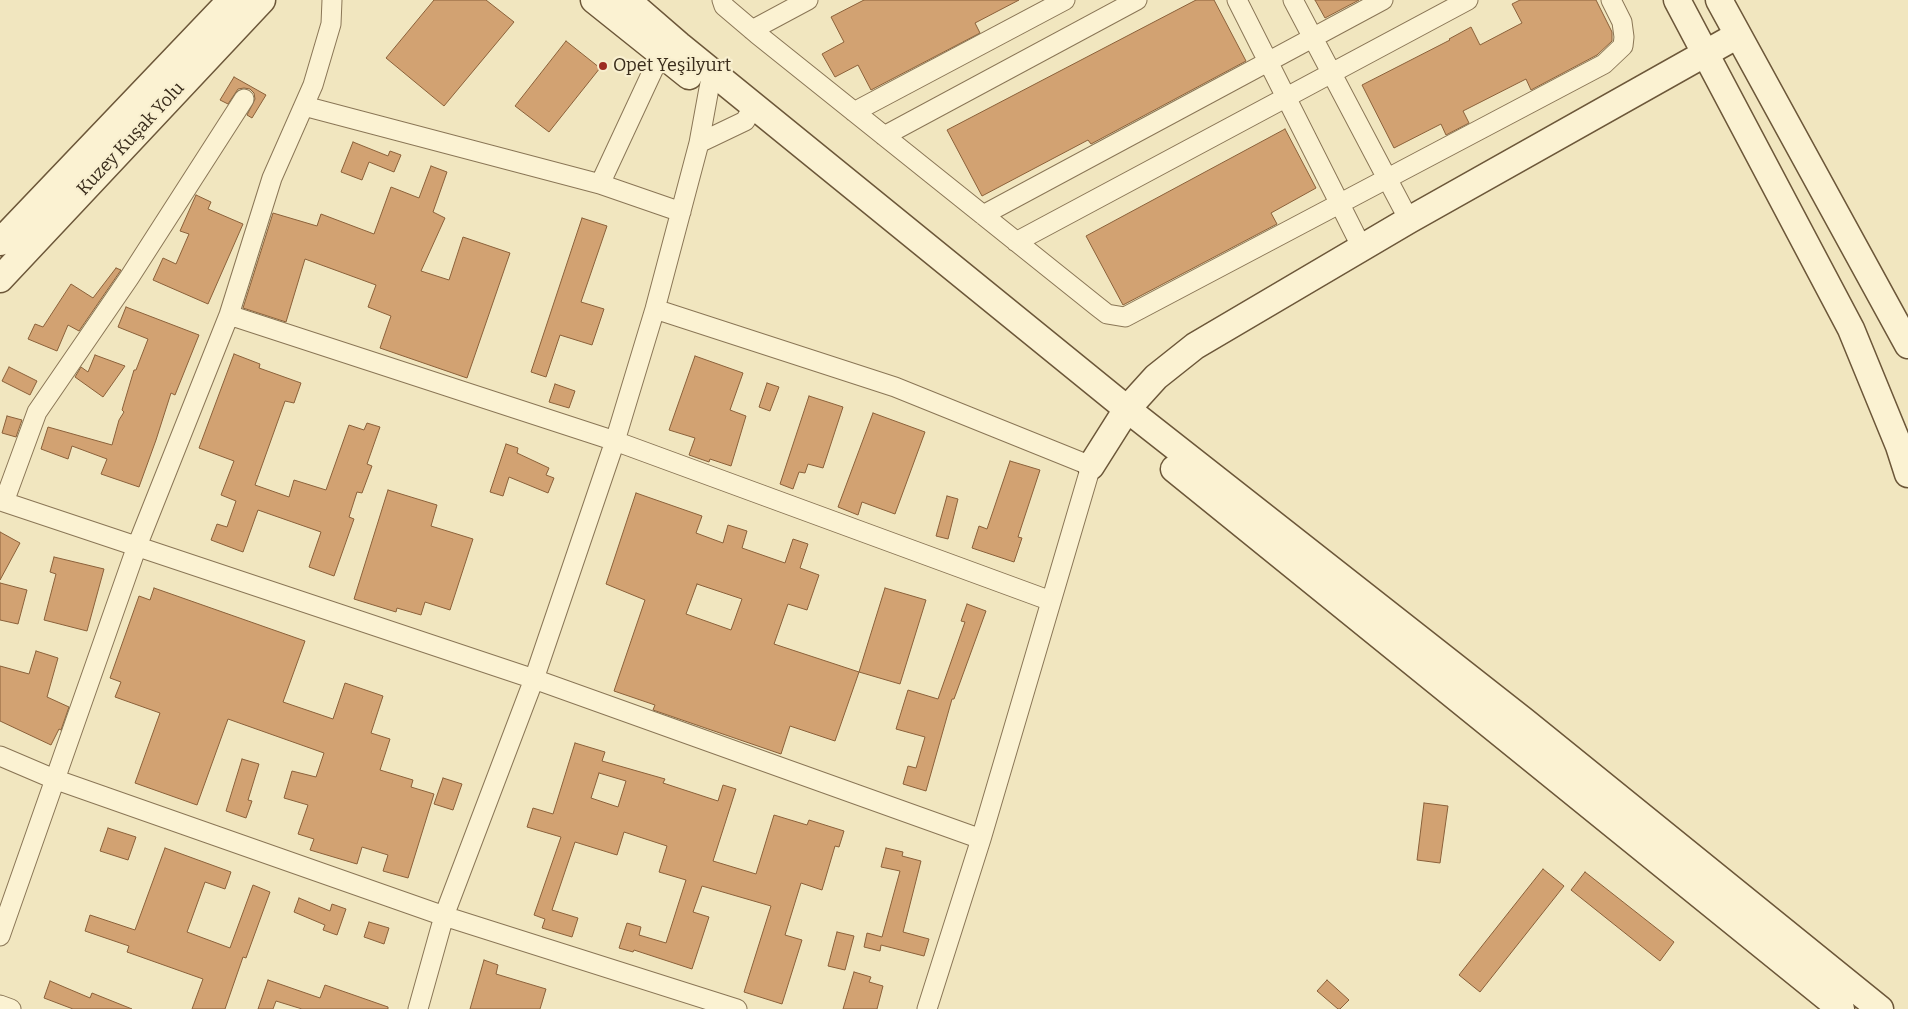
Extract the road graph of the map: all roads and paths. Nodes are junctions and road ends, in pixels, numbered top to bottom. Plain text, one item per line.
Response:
1 (231, 0) edge
2 (262, 0) edge
3 (332, 0) edge
4 (594, 0) edge
5 (627, 0) edge
6 (722, 0) edge
7 (808, 0) edge
8 (1065, 0) edge
9 (1137, 0) edge
10 (1237, 0) edge
11 (1293, 0) edge
12 (1383, 0) edge
13 (1468, 0) edge
14 (1611, 0) edge
15 (1677, 0) edge
16 (1719, 0) edge
17 (752, 30) junction
18 (1738, 35) junction
19 (1313, 38) junction
20 (661, 53) junction
21 (1706, 55) junction
22 (1268, 62) junction
23 (1332, 73) junction
24 (710, 81) junction
25 (1286, 97) junction
26 (244, 99) dead end
27 (304, 106) junction
28 (854, 112) junction
29 (750, 114) junction
30 (884, 136) junction
31 (699, 143) junction
32 (1387, 178) junction
33 (600, 184) junction
34 (1340, 203) junction
35 (681, 212) junction
36 (983, 215) junction
37 (1409, 220) junction
38 (0, 242) edge
39 (1016, 242) junction
40 (1362, 248) junction
41 (0, 279) edge
42 (655, 309) junction
43 (228, 314) junction
44 (1908, 345) edge
45 (1122, 416) junction
46 (615, 441) junction
47 (1091, 466) junction
48 (1908, 474) edge
49 (137, 546) junction
50 (1051, 601) junction
51 (534, 679) junction
52 (0, 756) edge
53 (54, 779) junction
54 (981, 839) junction
55 (444, 916) junction
56 (0, 936) edge
57 (0, 1005) edge
58 (11, 1009) edge
59 (418, 1009) edge
60 (737, 1009) edge
61 (927, 1009) edge
62 (1841, 1009) edge
63 (1880, 1009) edge

1 - 38 street, Kuzey Kuşak Yolu
2 - 41 street, Kuzey Kuşak Yolu
3 - 27 street
4 - 20 street
5 - 24 street
6 - 17 street
7 - 17 street
8 - 28 street
9 - 30 street
10 - 22 street
11 - 19 street
12 - 19 street
13 - 23 street
14 - 32 street
15 - 21 street
16 - 18 street
17 - 28 street
18 - 21 street
18 - 44 street
19 - 22 street
19 - 23 street
20 - 24 street
20 - 33 street
21 - 37 street
21 - 48 street
22 - 25 street
22 - 36 street
23 - 25 street
23 - 32 street
24 - 29 street
24 - 31 street
25 - 34 street
25 - 39 street
26 - 49 street
27 - 33 street
27 - 43 street
28 - 30 street
29 - 31 street
29 - 45 street
30 - 36 street
31 - 35 street
32 - 34 street
32 - 37 street
33 - 35 street
34 - 39 street
34 - 40 street
35 - 42 street
36 - 39 street
37 - 40 street
40 - 45 street
42 - 46 street
42 - 47 street
43 - 46 street
43 - 49 street
45 - 47 street
45 - 62 street
45 - 63 street
46 - 50 street
46 - 51 street
47 - 50 street
49 - 51 street
49 - 53 street
50 - 54 street
51 - 54 street
51 - 55 street
52 - 53 street
53 - 55 street
53 - 56 street
54 - 61 street
55 - 59 street
55 - 60 street
57 - 58 street

